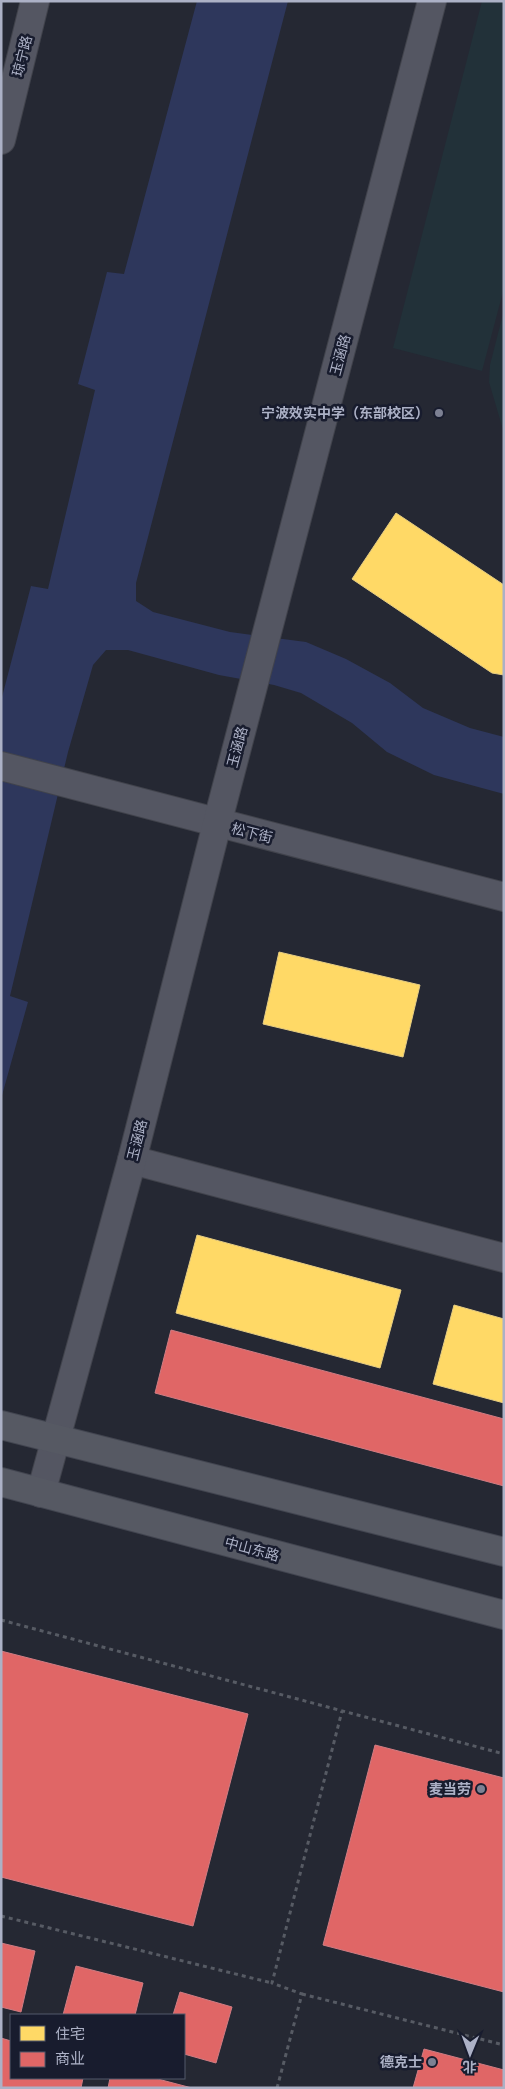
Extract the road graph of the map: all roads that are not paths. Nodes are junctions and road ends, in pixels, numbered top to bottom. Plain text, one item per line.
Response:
1 (36, 1) edge
2 (432, 1) edge
3 (3, 130) edge
4 (1, 766) edge
5 (217, 824) junction
6 (504, 897) edge
7 (132, 1160) junction
8 (504, 1258) edge
9 (1, 1425) edge
10 (55, 1439) junction
11 (1, 1482) edge
12 (41, 1493) junction
13 (504, 1552) edge
14 (504, 1615) edge

1 - 3 street, 琼宁路
2 - 5 street, 玉涵路
4 - 5 street, 松下街
5 - 6 street, 松下街
5 - 7 street, 玉涵路
7 - 8 street
7 - 10 street, 玉涵路
9 - 10 main road
10 - 12 street, 玉涵路
10 - 13 main road
11 - 12 main road, 中山东路
12 - 14 main road, 中山东路

